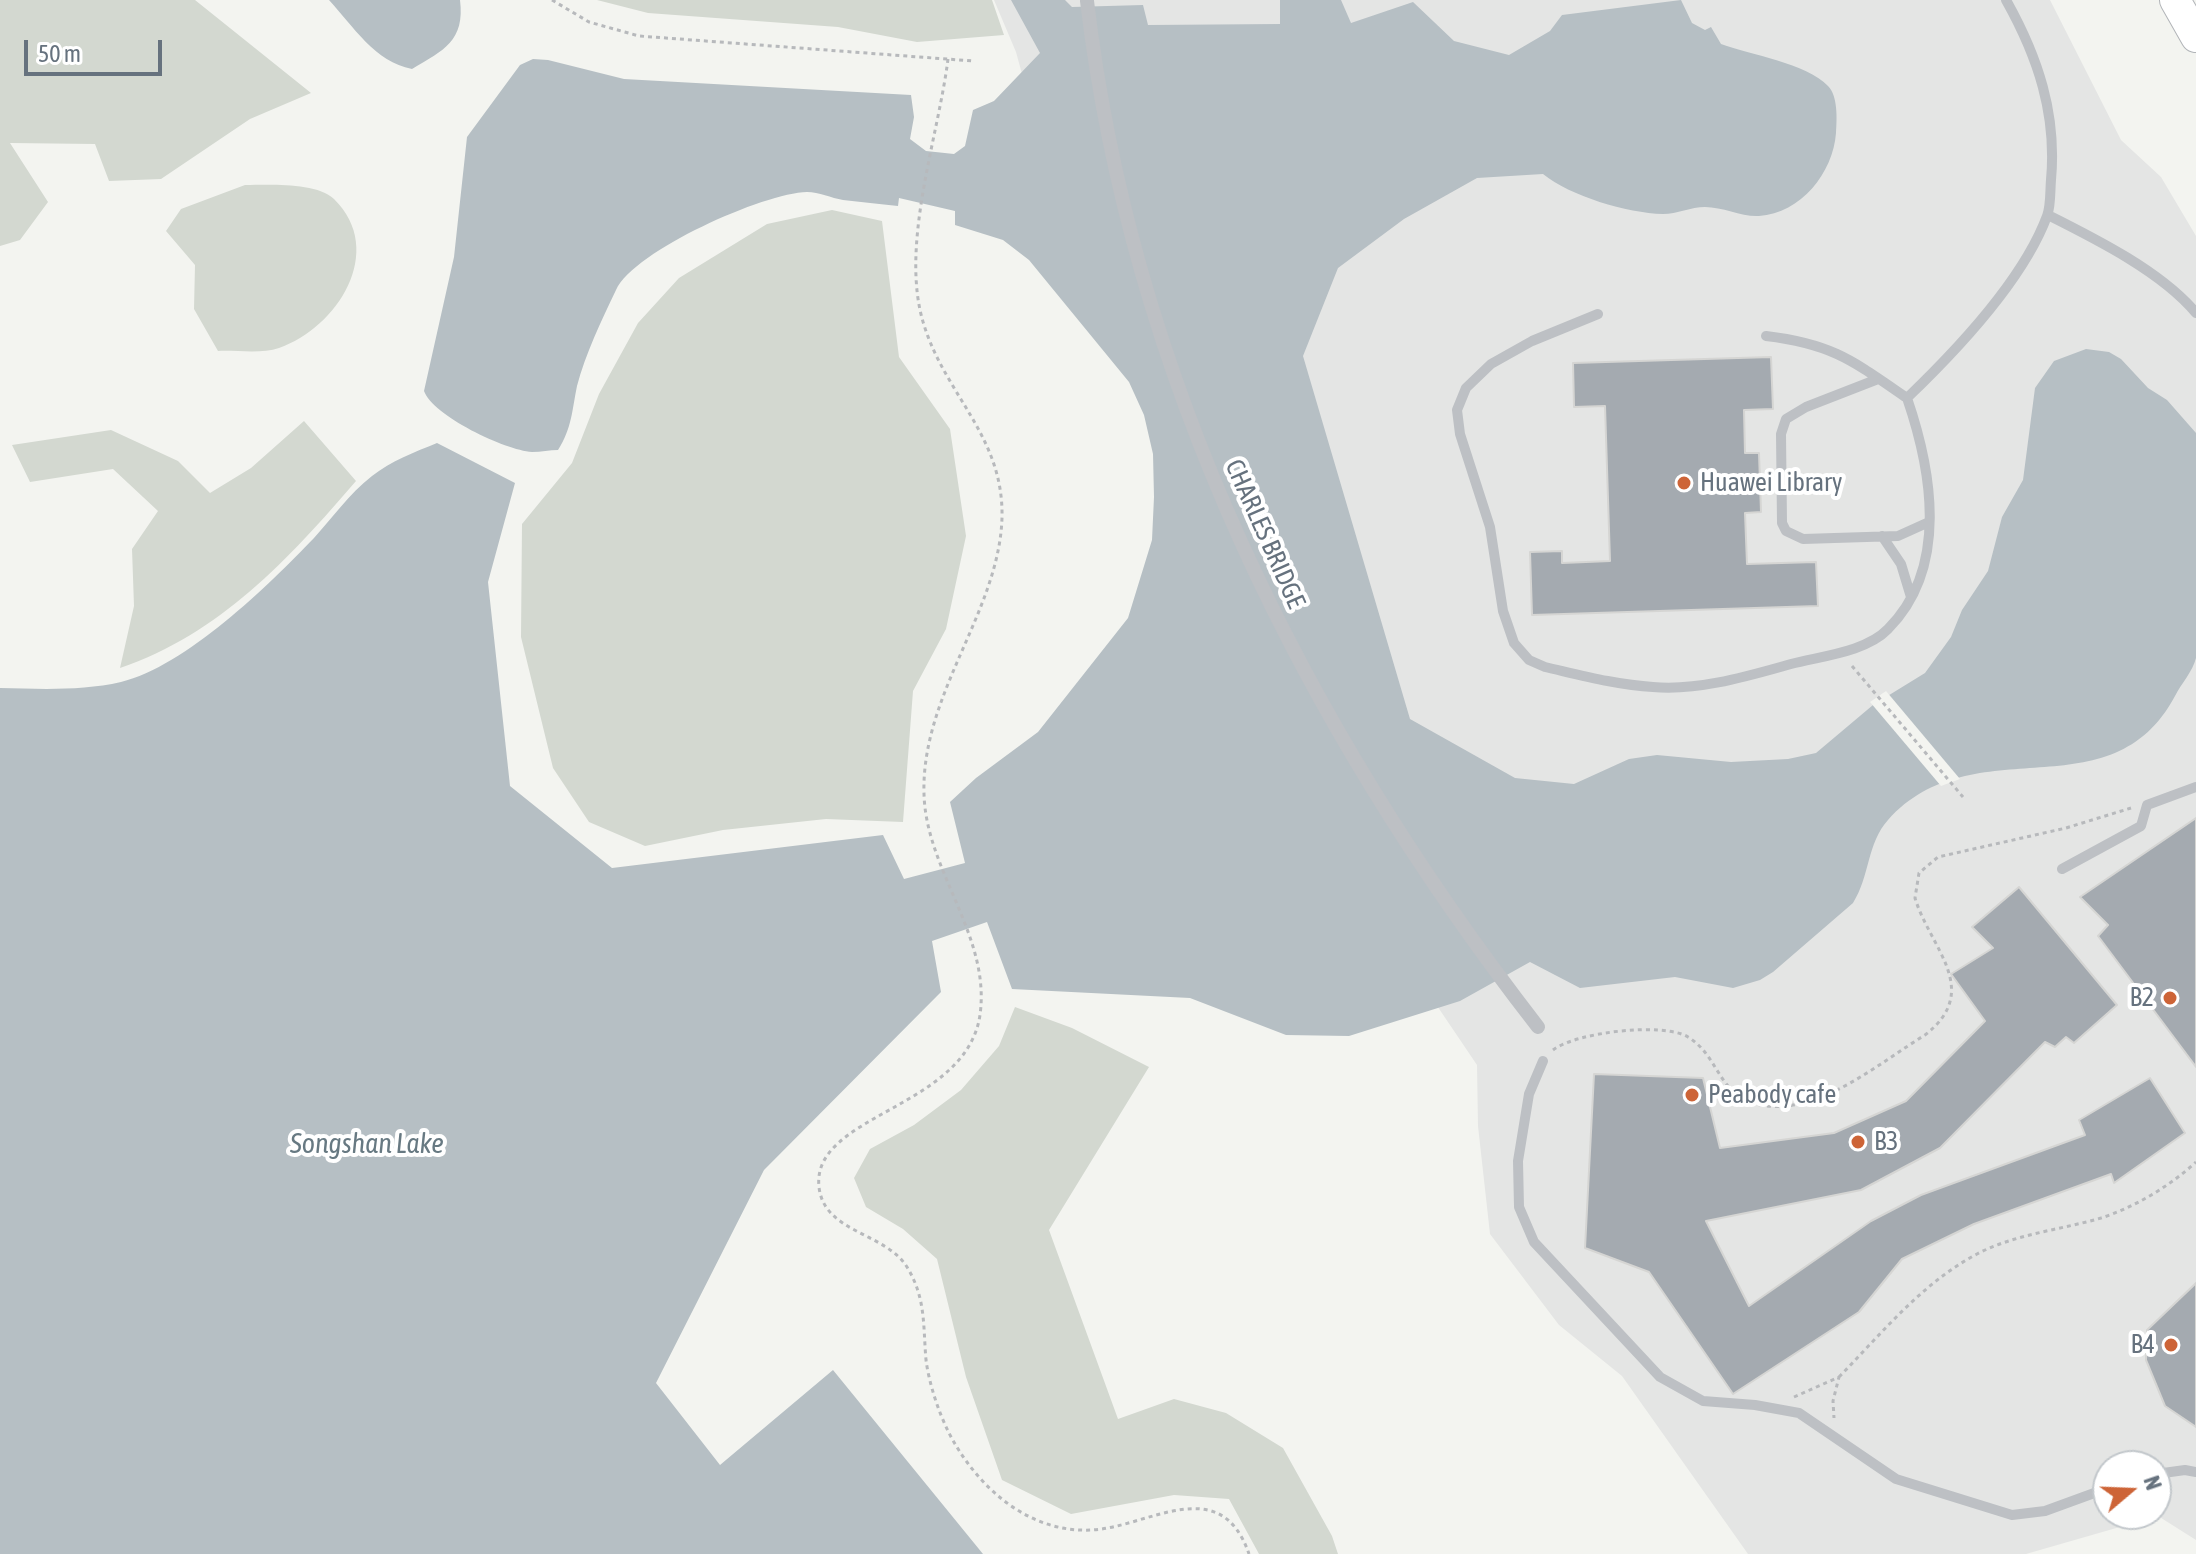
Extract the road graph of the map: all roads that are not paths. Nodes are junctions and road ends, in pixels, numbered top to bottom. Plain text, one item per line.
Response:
1 (2006, 0) edge
2 (2175, 0) edge
3 (1087, 1) edge
4 (2196, 37) edge
5 (2048, 215) junction
6 (2196, 313) edge
7 (1598, 314) dead end
8 (1766, 336) dead end
9 (1878, 379) junction
10 (1907, 398) junction
11 (1929, 522) junction
12 (1882, 536) junction
13 (1911, 597) junction
14 (2196, 787) edge
15 (2062, 869) dead end
16 (1538, 1027) dead end
17 (1543, 1061) road end
18 (2172, 1472) edge
19 (2196, 1472) edge
20 (2092, 1494) edge

1 - 5 lane
2 - 4 main road
3 - 16 street, CHARLES BRIDGE
5 - 6 lane
5 - 10 lane
7 - 13 lane
8 - 9 lane
9 - 10 lane
9 - 12 lane
10 - 11 lane
11 - 12 lane
11 - 13 lane
12 - 13 lane
14 - 15 lane
17 - 20 lane
18 - 19 lane

